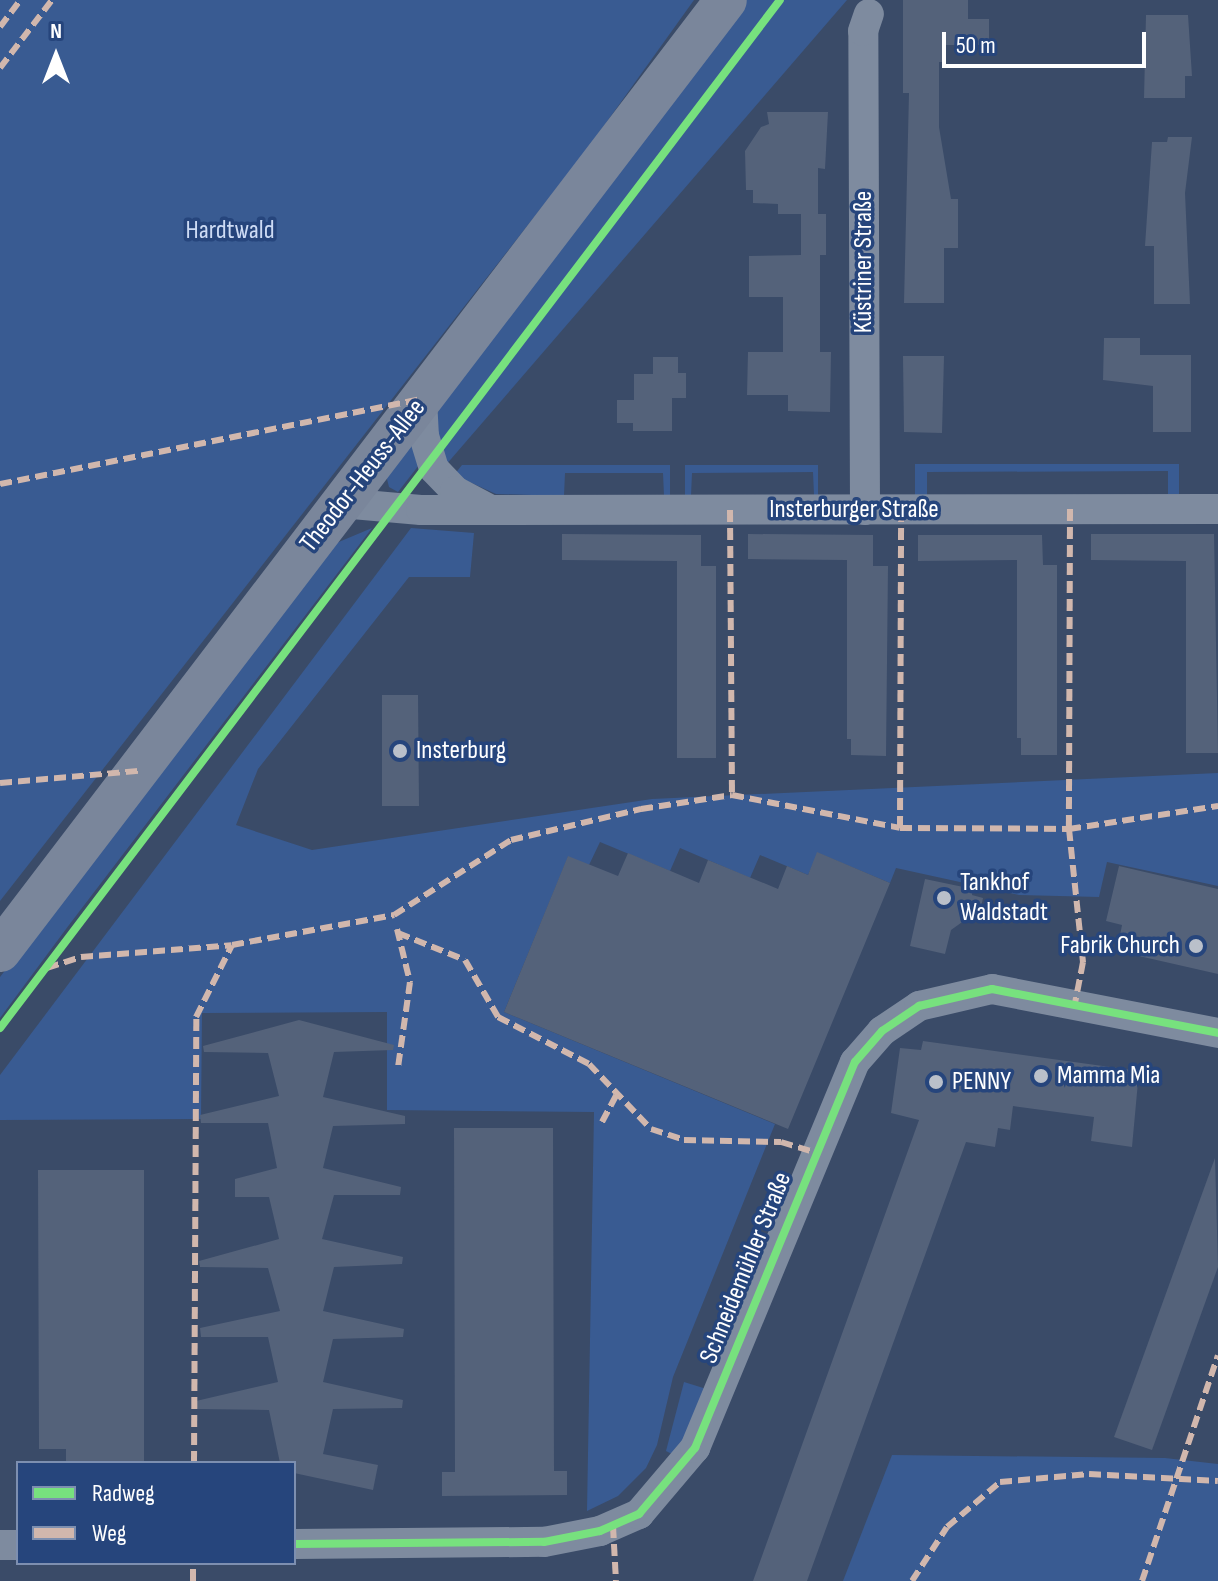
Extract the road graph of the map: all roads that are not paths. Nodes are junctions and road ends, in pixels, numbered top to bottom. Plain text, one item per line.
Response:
1 (726, 0) edge
2 (869, 14) dead end
3 (422, 399) junction
4 (341, 503) junction
5 (1218, 509) edge
6 (491, 510) junction
7 (865, 510) junction
8 (0, 951) edge
9 (1218, 1033) edge
10 (296, 1544) edge

1 - 3 main road, Theodor-Heuss-Allee
2 - 7 street, Küstriner Straße
3 - 4 main road, Theodor-Heuss-Allee
3 - 6 street, Insterburger Straße
4 - 6 street, Insterburger Straße
4 - 8 main road, Theodor-Heuss-Allee
5 - 7 street, Insterburger Straße
6 - 7 street, Insterburger Straße
9 - 10 street, Schneidemühler Straße

